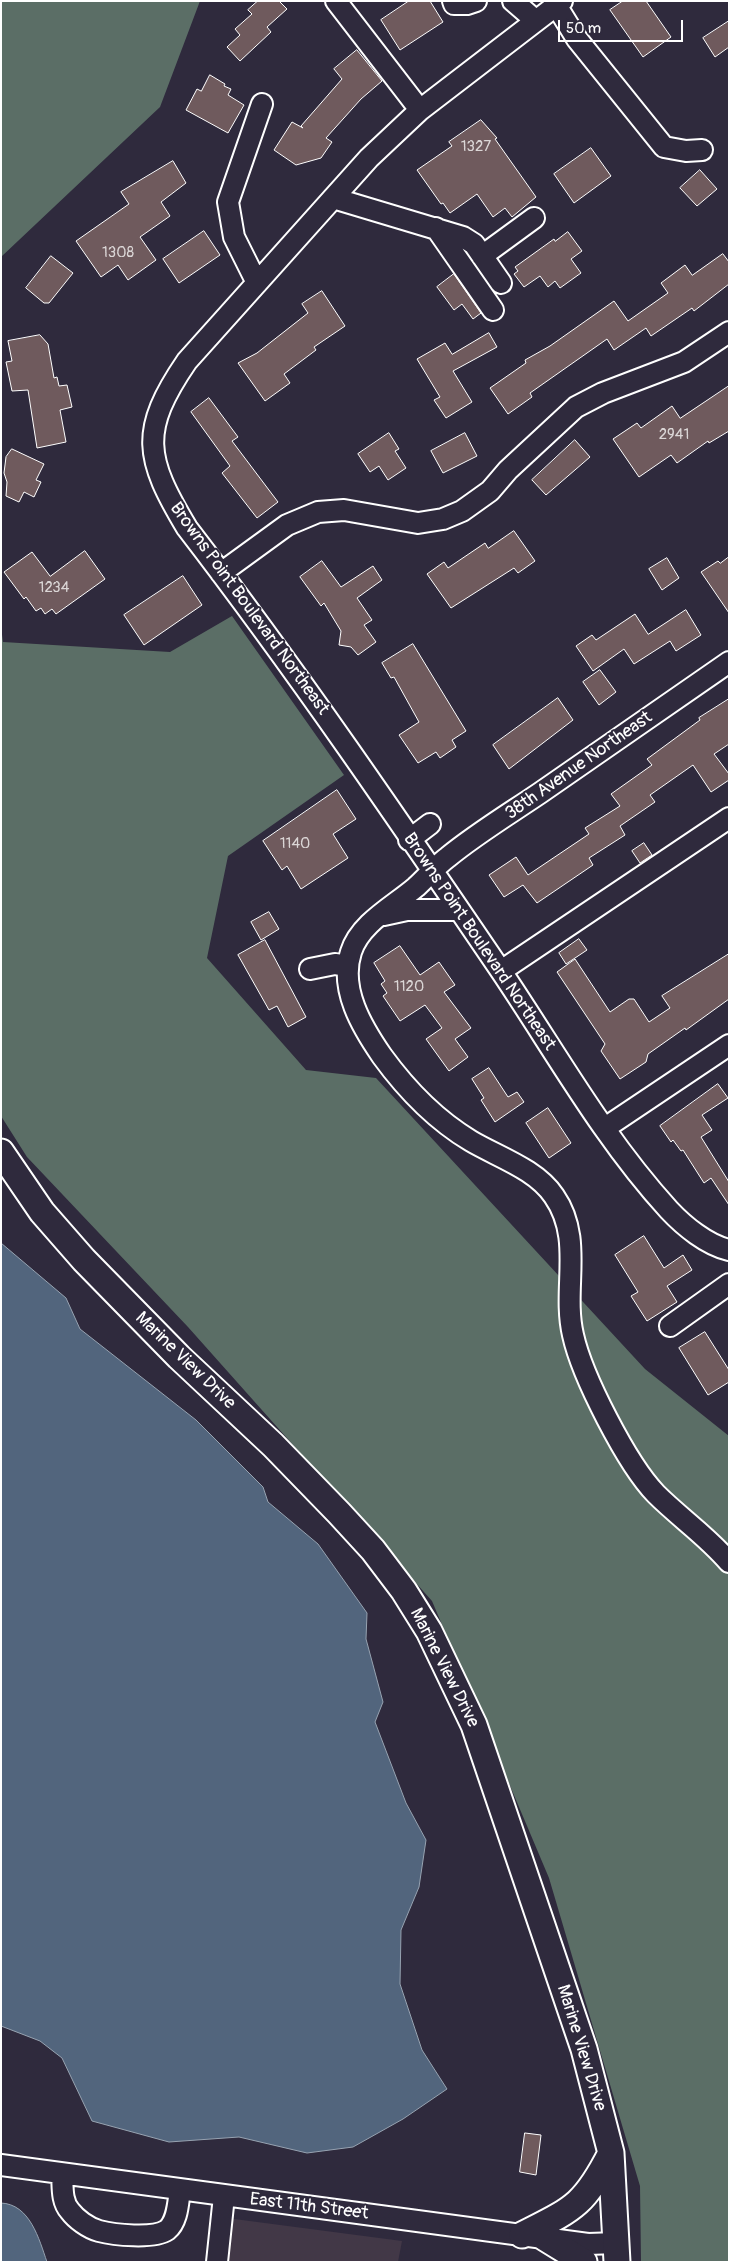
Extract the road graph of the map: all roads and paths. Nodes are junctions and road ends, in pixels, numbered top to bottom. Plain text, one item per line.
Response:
1 (336, 1) edge
2 (453, 1) edge
3 (476, 1) edge
4 (513, 1) edge
5 (559, 3) edge
6 (535, 20) junction
7 (262, 104) dead end
8 (420, 110) junction
9 (702, 150) dead end
10 (333, 198) junction
11 (534, 218) dead end
12 (436, 228) junction
13 (482, 256) junction
14 (257, 283) junction
15 (501, 283) dead end
16 (493, 310) dead end
17 (729, 332) edge
18 (221, 573) junction
19 (729, 662) edge
20 (729, 818) edge
21 (430, 824) dead end
22 (409, 840) junction
23 (432, 872) junction
24 (458, 910) junction
25 (379, 916) junction
26 (348, 966) junction
27 (310, 969) dead end
28 (501, 971) junction
29 (729, 1045) edge
30 (605, 1128) junction
31 (1, 1152) edge
32 (729, 1250) edge
33 (729, 1284) edge
34 (670, 1326) dead end
35 (729, 1562) edge
36 (611, 2153) junction
37 (1, 2166) edge
38 (62, 2174) junction
39 (180, 2190) junction
40 (224, 2196) junction
41 (533, 2236) junction
42 (617, 2253) edge
43 (217, 2262) edge
44 (584, 2262) edge

1 - 8 street
2 - 3 street
4 - 6 street
5 - 6 street, Browns Point Boulevard Northeast
5 - 9 street
6 - 8 street, Browns Point Boulevard Northeast
7 - 14 street
8 - 10 street, Browns Point Boulevard Northeast
10 - 12 street
10 - 14 street, Browns Point Boulevard Northeast
11 - 13 street
12 - 13 street
12 - 16 street
13 - 15 street
14 - 18 street, Browns Point Boulevard Northeast
17 - 18 street
18 - 22 street, Browns Point Boulevard Northeast
19 - 23 street, 38th Avenue Northeast
20 - 28 street
21 - 22 street
22 - 23 street, Browns Point Boulevard Northeast
23 - 24 street, Browns Point Boulevard Northeast
23 - 25 street, 38th Avenue Northeast
24 - 25 street
24 - 28 street, Browns Point Boulevard Northeast
25 - 26 street, 38th Avenue Northeast
26 - 27 street
26 - 35 street
28 - 30 street, Browns Point Boulevard Northeast
29 - 30 street
30 - 32 street, Browns Point Boulevard Northeast
31 - 36 main road, Marine View Drive
33 - 34 street
36 - 41 main road
36 - 42 main road, Marine View Drive
37 - 38 street, East 11th Street
38 - 39 street, East 11th Street
38 - 39 street
39 - 40 street, East 11th Street
40 - 41 street, East 11th Street
40 - 43 street
41 - 42 street, East 11th Street
41 - 44 main road

